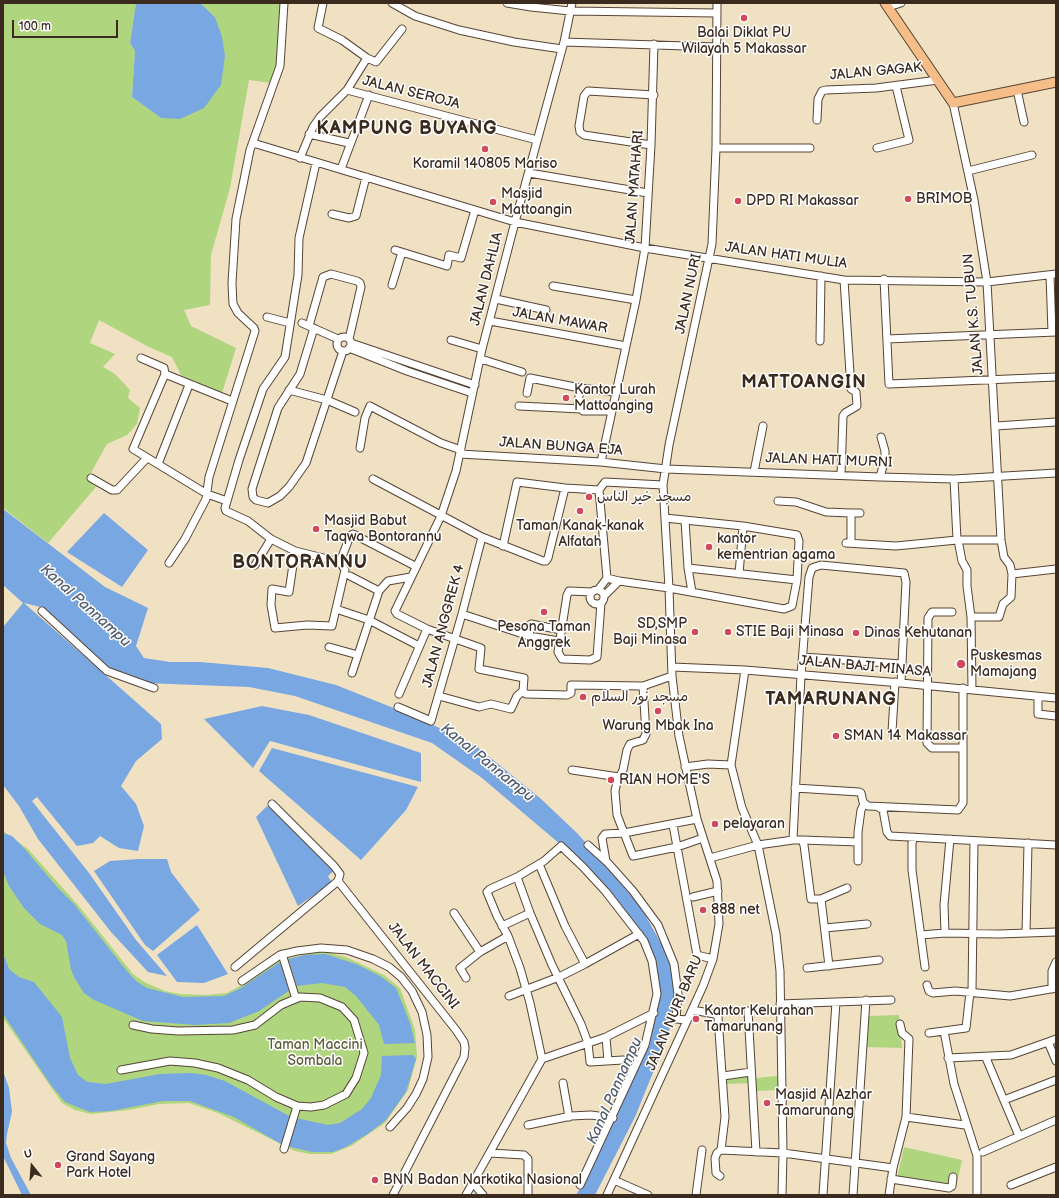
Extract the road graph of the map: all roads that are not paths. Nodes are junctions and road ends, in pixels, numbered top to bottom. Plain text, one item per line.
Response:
1 (284, 3) edge
2 (323, 3) edge
3 (392, 3) edge
4 (507, 3) edge
5 (572, 3) edge
6 (717, 3) edge
7 (900, 3) edge
8 (886, 5) edge
9 (570, 11) junction
10 (717, 13) junction
11 (402, 29) dead end
12 (654, 44) junction
13 (563, 46) junction
14 (717, 47) junction
15 (367, 58) junction
16 (938, 80) junction
17 (1056, 82) edge
18 (896, 86) junction
19 (347, 90) junction
20 (1017, 90) junction
21 (369, 95) junction
22 (654, 95) junction
23 (953, 103) junction
24 (817, 120) dead end
25 (1024, 122) dead end
26 (309, 134) junction
27 (537, 140) junction
28 (253, 143) junction
29 (349, 143) junction
30 (651, 145) junction
31 (716, 148) junction
32 (810, 148) dead end
33 (877, 148) dead end
34 (1032, 155) dead end
35 (300, 158) junction
36 (316, 163) junction
37 (341, 169) junction
38 (968, 171) junction
39 (529, 173) junction
40 (366, 177) junction
41 (648, 193) junction
42 (475, 210) junction
43 (332, 214) dead end
44 (515, 222) junction
45 (644, 248) junction
46 (710, 258) junction
47 (1053, 275) edge
48 (820, 276) junction
49 (884, 279) junction
50 (844, 280) junction
51 (987, 282) junction
52 (392, 285) dead end
53 (554, 286) dead end
54 (496, 299) junction
55 (636, 300) junction
56 (546, 310) dead end
57 (267, 317) dead end
58 (490, 321) junction
59 (290, 323) junction
60 (308, 326) junction
61 (1054, 332) edge
62 (990, 336) junction
63 (338, 339) junction
64 (887, 339) junction
65 (451, 340) dead end
66 (820, 340) dead end
67 (348, 345) junction
68 (626, 346) junction
69 (482, 349) junction
70 (141, 358) dead end
71 (481, 359) junction
72 (410, 363) junction
73 (407, 371) junction
74 (522, 372) dead end
75 (165, 374) junction
76 (449, 376) junction
77 (1056, 376) edge
78 (993, 380) junction
79 (446, 384) junction
80 (189, 385) junction
81 (475, 385) junction
82 (580, 388) junction
83 (289, 390) junction
84 (616, 392) junction
85 (472, 393) junction
86 (527, 393) dead end
87 (327, 400) junction
88 (232, 401) junction
89 (519, 406) dead end
90 (581, 409) junction
91 (612, 411) junction
92 (355, 412) dead end
93 (1056, 422) edge
94 (763, 426) dead end
95 (996, 426) junction
96 (881, 438) dead end
97 (360, 448) dead end
98 (461, 452) junction
99 (147, 458) junction
100 (601, 462) junction
101 (158, 464) junction
102 (663, 468) junction
103 (754, 472) junction
104 (1056, 472) edge
105 (841, 475) junction
106 (880, 477) junction
107 (999, 477) junction
108 (91, 478) dead end
109 (373, 479) dead end
110 (954, 479) junction
111 (663, 485) junction
112 (565, 488) junction
113 (599, 490) junction
114 (206, 494) junction
115 (778, 501) dead end
116 (226, 504) junction
117 (851, 513) junction
118 (860, 513) dead end
119 (441, 516) junction
120 (665, 518) junction
121 (685, 520) junction
122 (743, 526) junction
123 (482, 537) junction
124 (270, 539) junction
125 (958, 540) junction
126 (1001, 540) junction
127 (503, 546) junction
128 (295, 551) junction
129 (340, 562) junction
130 (169, 563) dead end
131 (255, 565) dead end
132 (416, 566) junction
133 (688, 568) junction
134 (1056, 569) edge
135 (739, 574) junction
136 (1012, 574) junction
137 (350, 576) dead end
138 (411, 577) junction
139 (607, 578) junction
140 (797, 580) junction
141 (619, 581) junction
142 (669, 588) junction
143 (379, 592) junction
144 (591, 592) junction
145 (692, 592) junction
146 (604, 596) junction
147 (599, 606) junction
148 (336, 609) junction
149 (42, 611) dead end
150 (952, 612) dead end
151 (462, 614) junction
152 (971, 617) junction
153 (369, 620) junction
154 (427, 629) junction
155 (561, 630) junction
156 (529, 636) junction
157 (454, 640) junction
158 (560, 641) junction
159 (419, 646) junction
160 (329, 647) dead end
161 (358, 655) junction
162 (803, 657) junction
163 (901, 664) junction
164 (672, 667) junction
165 (745, 670) junction
166 (352, 673) dead end
167 (801, 675) junction
168 (672, 676) junction
169 (898, 682) junction
170 (926, 685) junction
171 (643, 686) junction
172 (154, 688) dead end
173 (963, 688) junction
174 (972, 690) junction
175 (522, 691) junction
176 (399, 694) dead end
177 (439, 696) junction
178 (1038, 697) junction
179 (1056, 698) edge
180 (398, 707) dead end
181 (1056, 716) edge
182 (892, 732) dead end
183 (962, 748) junction
184 (731, 765) junction
185 (685, 767) junction
186 (572, 770) dead end
187 (619, 777) junction
188 (795, 788) junction
189 (272, 804) dead end
190 (864, 804) junction
191 (878, 806) junction
192 (697, 820) junction
193 (673, 825) junction
194 (624, 833) junction
195 (914, 837) junction
196 (703, 838) junction
197 (950, 839) junction
198 (793, 840) junction
199 (802, 840) junction
200 (974, 840) junction
201 (858, 842) junction
202 (1028, 843) junction
203 (588, 845) dead end
204 (758, 845) junction
205 (1056, 845) edge
206 (677, 847) junction
207 (710, 858) junction
208 (606, 861) junction
209 (858, 861) dead end
210 (539, 864) junction
211 (518, 877) junction
212 (338, 881) junction
213 (847, 888) dead end
214 (718, 891) junction
215 (693, 897) dead end
216 (821, 899) junction
217 (454, 913) dead end
218 (530, 913) junction
219 (867, 924) dead end
220 (502, 926) junction
221 (825, 928) junction
222 (1056, 932) edge
223 (945, 933) junction
224 (973, 933) junction
225 (1026, 933) junction
226 (639, 934) junction
227 (921, 935) junction
228 (508, 936) junction
229 (480, 952) junction
230 (283, 956) junction
231 (713, 959) junction
232 (879, 960) dead end
233 (1056, 962) edge
234 (585, 964) junction
235 (829, 966) junction
236 (925, 967) dead end
237 (235, 968) dead end
238 (807, 968) dead end
239 (466, 978) dead end
240 (559, 978) junction
241 (242, 981) dead end
242 (928, 985) dead end
243 (1054, 988) edge
244 (526, 989) junction
245 (971, 992) junction
246 (509, 996) dead end
247 (296, 999) junction
248 (866, 1000) junction
249 (891, 1000) dead end
250 (836, 1002) junction
251 (780, 1004) junction
252 (692, 1010) junction
253 (748, 1011) dead end
254 (654, 1014) junction
255 (687, 1020) junction
256 (900, 1024) dead end
257 (133, 1025) dead end
258 (944, 1032) junction
259 (929, 1033) dead end
260 (606, 1037) junction
261 (1056, 1039) edge
262 (1048, 1042) junction
263 (588, 1043) junction
264 (948, 1058) junction
265 (986, 1058) junction
266 (542, 1059) junction
267 (623, 1060) dead end
268 (608, 1061) junction
269 (1056, 1061) edge
270 (121, 1070) dead end
271 (751, 1072) junction
272 (723, 1076) junction
273 (1056, 1080) edge
274 (563, 1083) dead end
275 (1004, 1100) junction
276 (296, 1109) junction
277 (569, 1117) junction
278 (906, 1117) junction
279 (612, 1119) junction
280 (1056, 1120) edge
281 (528, 1125) dead end
282 (966, 1125) junction
283 (390, 1127) dead end
284 (1019, 1136) junction
285 (284, 1147) dead end
286 (702, 1150) dead end
287 (721, 1150) junction
288 (756, 1152) junction
289 (982, 1152) dead end
290 (490, 1153) junction
291 (783, 1153) junction
292 (825, 1159) junction
293 (856, 1164) junction
294 (1056, 1167) edge
295 (893, 1168) junction
296 (720, 1176) dead end
297 (953, 1177) dead end
298 (891, 1179) junction
299 (614, 1180) junction
300 (473, 1183) junction
301 (580, 1185) dead end
302 (1011, 1185) dead end
303 (393, 1195) edge
304 (466, 1195) edge
305 (483, 1195) edge
306 (528, 1195) edge
307 (607, 1195) edge
308 (648, 1195) edge
309 (696, 1195) edge
310 (782, 1195) edge
311 (823, 1195) edge
312 (853, 1195) edge
313 (889, 1195) edge
314 (977, 1195) edge

1 - 28 street
2 - 15 street
3 - 13 street
4 - 9 street
5 - 9 street, JALAN DAHLIA
6 - 10 street, JALAN NURI
7 - 8 street
8 - 16 main road, JALAN GAGAK
9 - 10 street
9 - 13 street, JALAN DAHLIA
10 - 14 street, JALAN NURI
11 - 15 street
12 - 13 street
12 - 14 street
12 - 22 street, JALAN MATAHARI
13 - 27 street, JALAN DAHLIA
14 - 31 street, JALAN NURI
15 - 19 street
16 - 18 street, JALAN GAGAK
16 - 23 main road, JALAN GAGAK
17 - 20 main road
18 - 24 street, JALAN GAGAK
18 - 33 street
19 - 21 street, JALAN SEROJA
19 - 26 street
20 - 23 main road
20 - 25 street
21 - 27 street, JALAN SEROJA
21 - 29 street
22 - 30 street, JALAN MATAHARI
22 - 30 street
23 - 38 street, JALAN K.S. TUBUN
26 - 29 street
26 - 35 street
27 - 39 street, JALAN DAHLIA
28 - 35 street, JALAN HATI MULIA
28 - 88 street
29 - 37 street
30 - 41 street, JALAN MATAHARI
31 - 32 street
31 - 46 street, JALAN NURI
34 - 38 street
35 - 36 street, JALAN HATI MULIA
36 - 37 street, JALAN HATI MULIA
36 - 59 street
37 - 40 street, JALAN HATI MULIA
38 - 51 street, JALAN K.S. TUBUN
39 - 41 street
39 - 44 street, JALAN DAHLIA
40 - 42 street, JALAN HATI MULIA
40 - 43 street
41 - 45 street, JALAN MATAHARI
42 - 44 street, JALAN HATI MULIA
42 - 52 street
44 - 45 street, JALAN HATI MULIA
44 - 54 street, JALAN DAHLIA
45 - 46 street, JALAN HATI MULIA
45 - 55 street, JALAN MATAHARI
46 - 48 street, JALAN HATI MULIA
46 - 102 street, JALAN NURI
47 - 51 street, JALAN HATI MULIA
47 - 61 street
48 - 50 street, JALAN HATI MULIA
48 - 66 street
49 - 50 street, JALAN HATI MULIA
49 - 51 street, JALAN HATI MULIA
49 - 64 street
50 - 105 street
51 - 62 street, JALAN K.S. TUBUN
53 - 55 street
54 - 56 street
54 - 58 street, JALAN DAHLIA
55 - 68 street, JALAN MATAHARI
57 - 59 street
58 - 68 street, JALAN MAWAR
58 - 69 street, JALAN DAHLIA
59 - 116 street
60 - 63 street
60 - 67 street
60 - 83 street
61 - 62 street
62 - 64 street
62 - 78 street, JALAN K.S. TUBUN
63 - 67 street
63 - 67 street
64 - 78 street
65 - 69 street
67 - 72 street
67 - 73 street
67 - 87 street
68 - 84 street, JALAN MATAHARI
69 - 71 street, JALAN DAHLIA
70 - 75 street
71 - 74 street
71 - 81 street, JALAN DAHLIA
72 - 73 street
72 - 76 street
73 - 79 street
75 - 80 street
75 - 99 street
76 - 79 street
76 - 81 street
77 - 78 street
78 - 95 street, JALAN K.S. TUBUN
79 - 85 street
80 - 88 street
80 - 101 street
81 - 85 street, JALAN DAHLIA
82 - 84 street
82 - 86 street
82 - 90 street
83 - 87 street
83 - 87 street
84 - 91 street, JALAN MATAHARI
85 - 98 street, JALAN DAHLIA
87 - 92 street
88 - 114 street
89 - 90 street
90 - 91 street
91 - 100 street, JALAN MATAHARI
93 - 95 street
94 - 103 street
95 - 107 street, JALAN K.S. TUBUN
96 - 106 street
97 - 98 street, JALAN BUNGA EJA
98 - 100 street, JALAN BUNGA EJA
98 - 119 street, JALAN DAHLIA
99 - 101 street
99 - 108 street
100 - 102 street, JALAN BUNGA EJA
101 - 114 street
102 - 103 street, JALAN HATI MURNI
102 - 111 street, JALAN NURI
103 - 105 street, JALAN HATI MURNI
104 - 107 street, JALAN HATI MURNI
105 - 106 street, JALAN HATI MURNI
106 - 110 street, JALAN HATI MURNI
107 - 110 street, JALAN HATI MURNI
107 - 126 street, JALAN K.S. TUBUN
109 - 119 street
110 - 125 street
111 - 113 street
111 - 120 street, JALAN NURI
112 - 113 street
112 - 127 street
112 - 127 street
113 - 139 street
114 - 116 street
114 - 130 street
115 - 117 street
116 - 124 street
117 - 118 street
117 - 125 street
119 - 123 street
119 - 132 street, JALAN DAHLIA
120 - 121 street
120 - 142 street, JALAN NURI
121 - 122 street
121 - 133 street
122 - 135 street
122 - 140 street
123 - 127 street
123 - 151 street, JALAN ANGGREK 4
124 - 128 street
124 - 131 street
125 - 126 street
125 - 152 street
126 - 136 street, JALAN K.S. TUBUN
128 - 129 street
128 - 148 street
129 - 132 street
129 - 148 street
132 - 138 street, JALAN DAHLIA
133 - 135 street
133 - 145 street
134 - 136 street
135 - 140 street
136 - 152 street
137 - 143 street
138 - 143 street
138 - 154 street, JALAN DAHLIA
139 - 141 street
139 - 144 street
140 - 145 street
141 - 142 street
141 - 146 street
142 - 145 street
142 - 164 street, JALAN NURI
143 - 153 street
144 - 146 street
144 - 147 street
144 - 155 street
146 - 147 street
147 - 158 street
148 - 153 street
149 - 172 street
150 - 170 street
151 - 156 street
151 - 157 street, JALAN ANGGREK 4
152 - 174 street
153 - 159 street
153 - 161 street
154 - 157 street
154 - 159 street
155 - 156 street
155 - 158 street
156 - 158 street
157 - 175 street
157 - 177 street, JALAN ANGGREK 4
159 - 176 street
160 - 161 street
161 - 166 street
162 - 163 street
162 - 163 street
162 - 167 street
163 - 169 street
164 - 165 street, JALAN BAJI MINASA
164 - 168 street, JALAN NURI BARU
165 - 167 street, JALAN BAJI MINASA
165 - 184 street
167 - 169 street, JALAN BAJI MINASA
167 - 188 street
168 - 171 street
168 - 185 street, JALAN NURI BARU
169 - 170 street, JALAN BAJI MINASA
169 - 182 street
170 - 173 street, JALAN BAJI MINASA
170 - 183 street
171 - 175 street
171 - 187 street
173 - 174 street, JALAN BAJI MINASA
173 - 183 street
174 - 178 street, JALAN BAJI MINASA
175 - 177 street
177 - 180 street, JALAN ANGGREK 4
178 - 179 street, JALAN BAJI MINASA
178 - 181 street
183 - 191 street
184 - 185 street
184 - 204 street
185 - 192 street, JALAN NURI BARU
186 - 187 street
187 - 194 street
188 - 190 street
188 - 198 street
189 - 212 street, JALAN MACCINI
190 - 191 street
190 - 201 street
191 - 195 street
192 - 193 street
192 - 196 street, JALAN NURI BARU
193 - 194 street
193 - 206 street
194 - 206 street
194 - 208 street
195 - 197 street
195 - 227 street
196 - 206 street
196 - 207 street, JALAN NURI BARU
197 - 200 street
197 - 223 street
198 - 199 street
198 - 204 street
199 - 201 street
199 - 216 street
200 - 202 street
200 - 224 street
201 - 209 street
202 - 205 street
202 - 225 street
203 - 208 street
204 - 207 street
204 - 251 street
206 - 231 street
207 - 214 street, JALAN NURI BARU
208 - 255 street
210 - 211 street
210 - 226 street
210 - 234 street
211 - 218 street
211 - 220 street
212 - 237 street
212 - 303 street, JALAN MACCINI
213 - 216 street
214 - 215 street
214 - 231 street, JALAN NURI BARU
216 - 221 street
217 - 229 street
218 - 220 street
218 - 240 street
219 - 221 street
220 - 228 street
221 - 235 street
222 - 225 street
223 - 224 street
223 - 227 street
224 - 225 street
224 - 245 street
226 - 234 street
226 - 254 street
227 - 236 street
228 - 229 street
228 - 244 street
229 - 239 street
230 - 241 street
230 - 247 street
230 - 283 street
231 - 252 street, JALAN NURI BARU
232 - 235 street
233 - 243 street
234 - 240 street
235 - 238 street
240 - 244 street
240 - 263 street
242 - 245 street
243 - 245 street
244 - 246 street
244 - 266 street
245 - 258 street
247 - 257 street
247 - 276 street
248 - 249 street
248 - 250 street
248 - 293 street
250 - 251 street
250 - 292 street
251 - 291 street
252 - 255 street, JALAN NURI BARU
252 - 272 street
253 - 271 street
254 - 260 street
254 - 279 street
255 - 299 street, JALAN NURI BARU
256 - 278 street
258 - 259 street
258 - 264 street
260 - 263 street
260 - 268 street
261 - 262 street
262 - 265 street
262 - 269 street
263 - 266 street
263 - 268 street
264 - 265 street
264 - 282 street
265 - 275 street
266 - 290 street
267 - 268 street
270 - 276 street
271 - 272 street
271 - 288 street
272 - 287 street
273 - 275 street
274 - 277 street
275 - 284 street
276 - 285 street
277 - 279 street
277 - 281 street
278 - 282 street
278 - 295 street
279 - 301 street
280 - 284 street
282 - 314 street
284 - 289 street
286 - 309 street
287 - 288 street
287 - 296 street
288 - 291 street
290 - 300 street
290 - 306 street
291 - 292 street
291 - 310 street
292 - 293 street
292 - 311 street
293 - 295 street
293 - 312 street
294 - 302 street
295 - 298 street
297 - 298 street
298 - 313 street
299 - 307 street, JALAN NURI BARU
299 - 308 street
300 - 304 street
300 - 305 street

